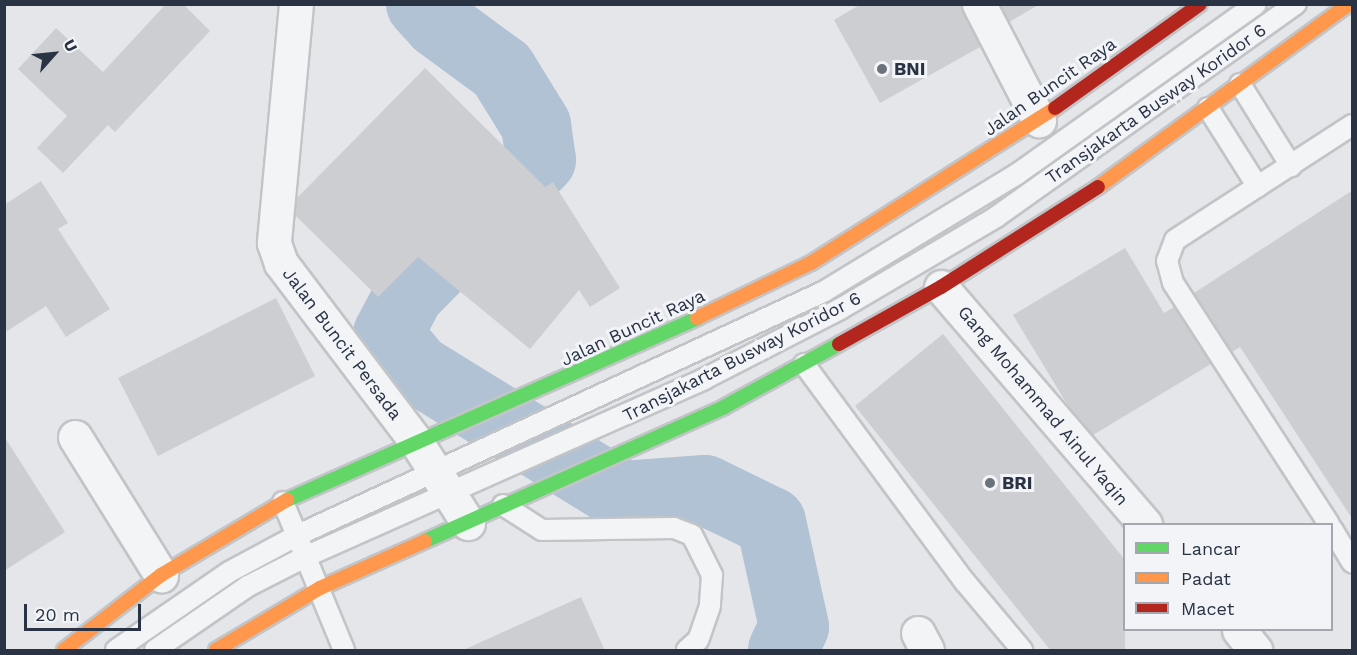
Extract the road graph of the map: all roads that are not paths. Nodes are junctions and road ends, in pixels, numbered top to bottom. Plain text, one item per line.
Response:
1 (296, 4) edge
2 (979, 4) edge
3 (1200, 4) edge
4 (1256, 4) edge
5 (1296, 4) edge
6 (1349, 4) edge
7 (1240, 84) junction
8 (1208, 108) junction
9 (1039, 120) junction
10 (1353, 125) edge
11 (1291, 166) junction
12 (1258, 187) junction
13 (941, 287) junction
14 (804, 364) junction
15 (75, 437) dead end
16 (417, 443) junction
17 (442, 483) junction
18 (283, 501) junction
19 (503, 505) junction
20 (468, 523) junction
21 (1143, 523) edge
22 (1328, 523) edge
23 (1333, 531) edge
24 (298, 535) junction
25 (307, 556) junction
26 (1353, 562) edge
27 (160, 575) junction
28 (320, 588) junction
29 (1240, 631) edge
30 (64, 651) edge
31 (116, 651) edge
32 (155, 651) edge
33 (216, 651) edge
34 (344, 651) edge
35 (687, 651) edge
36 (1022, 651) edge
37 (1255, 651) edge

1 - 16 street, Jalan Buncit Persada
2 - 9 street
3 - 9 main road, Jalan Buncit Raya
4 - 17 lane, Transjakarta Busway Koridor 6
5 - 17 lane, Transjakarta Busway Koridor 6
6 - 7 main road
7 - 8 main road
7 - 11 lane
8 - 12 lane
8 - 13 main road
9 - 16 main road, Jalan Buncit Raya
10 - 11 lane
11 - 12 lane
12 - 22 lane
13 - 14 main road
13 - 21 street, Gang Mohammad Ainul Yaqin
14 - 19 main road
14 - 36 lane
15 - 27 street
16 - 17 street, Jalan Buncit Persada
16 - 18 main road, Jalan Buncit Raya
17 - 20 street, Jalan Buncit Persada
17 - 24 lane, Transjakarta Busway Koridor 6
17 - 25 lane, Transjakarta Busway Koridor 6
18 - 24 lane
18 - 27 main road, Jalan Buncit Raya
19 - 20 main road
19 - 35 lane
20 - 28 main road
23 - 26 lane
24 - 25 lane
24 - 31 lane, Transjakarta Busway Koridor 6
25 - 28 lane
25 - 32 lane, Transjakarta Busway Koridor 6
27 - 30 main road, Jalan Buncit Raya
28 - 33 main road
28 - 34 lane
29 - 37 street

